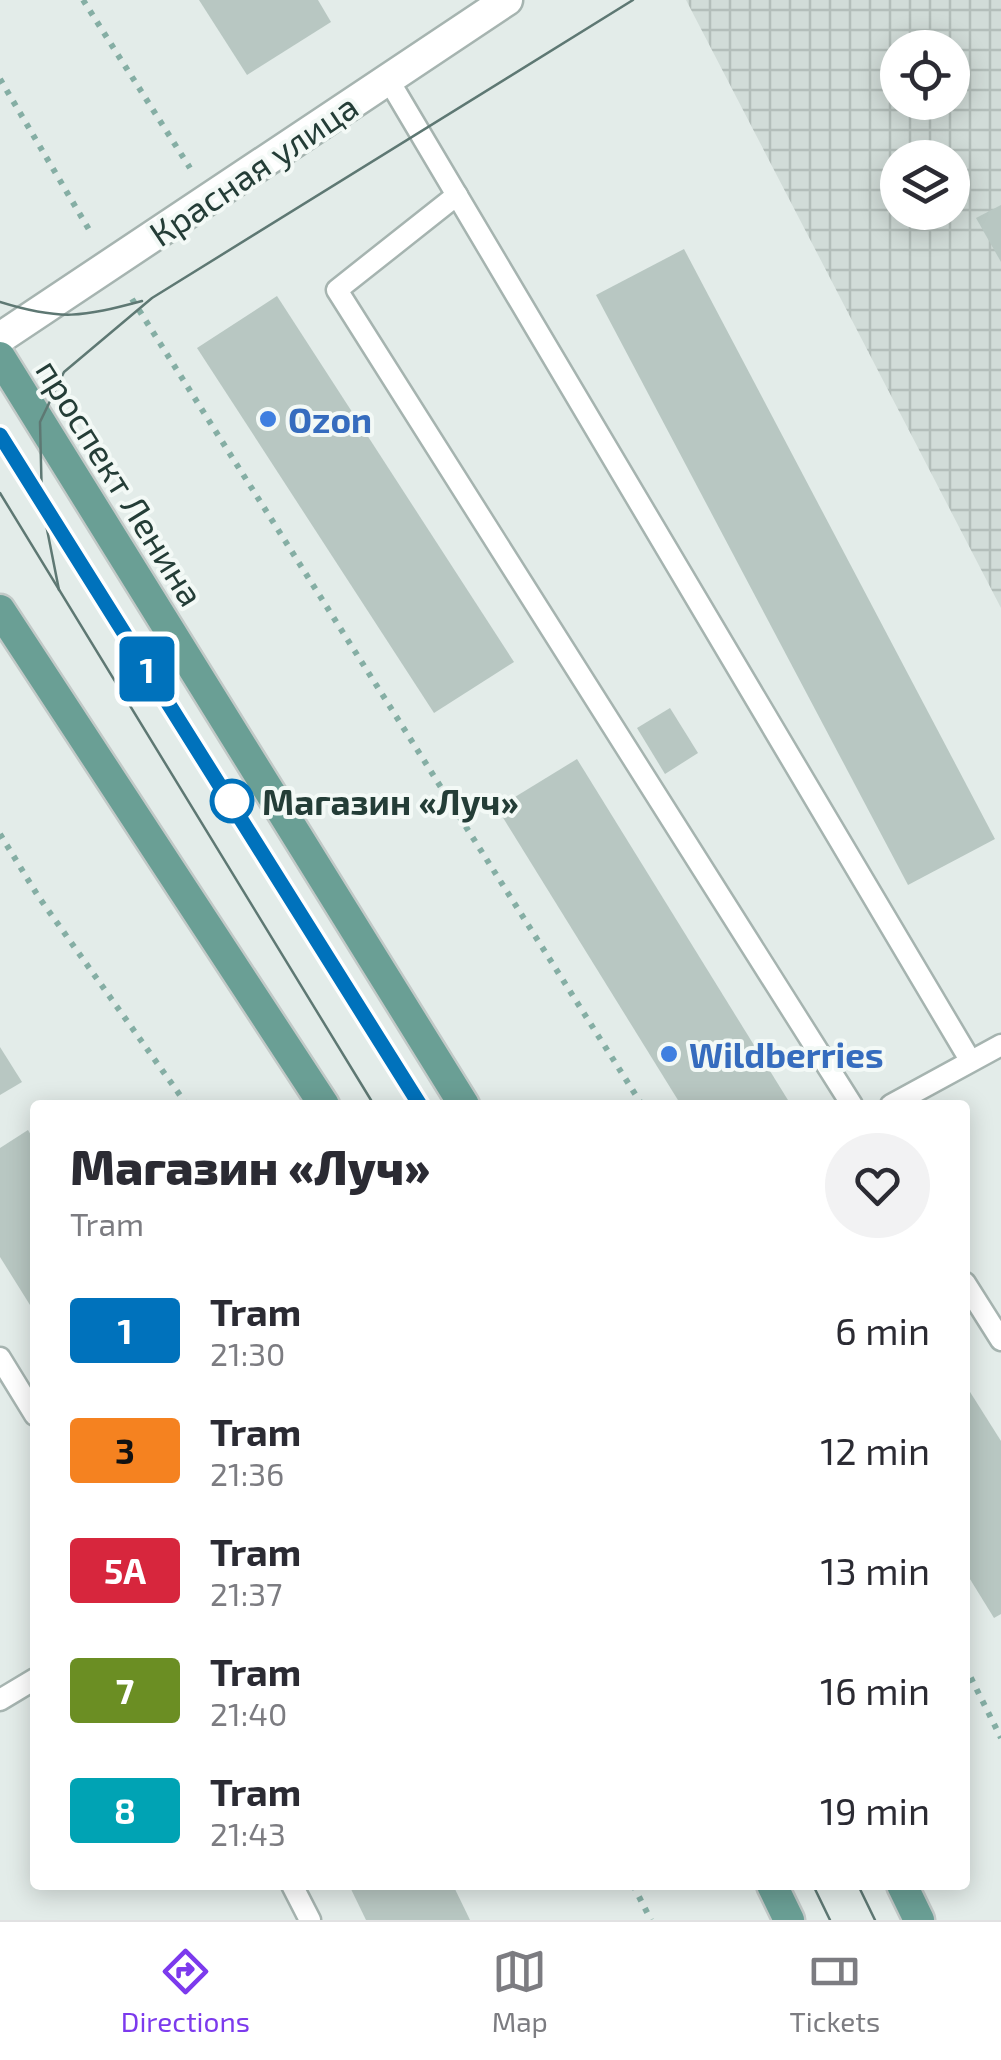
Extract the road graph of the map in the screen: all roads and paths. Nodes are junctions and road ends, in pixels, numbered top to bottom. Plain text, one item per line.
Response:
1 (83, 0) edge
2 (507, 0) edge
3 (0, 79) edge
4 (388, 79) junction
5 (458, 196) junction
6 (210, 199) junction
7 (110, 265) junction
8 (0, 338) edge
9 (0, 357) edge
10 (0, 610) edge
11 (0, 834) edge
12 (1001, 1044) edge
13 (970, 1060) junction
14 (182, 1100) edge
15 (321, 1100) edge
16 (461, 1100) edge
17 (639, 1100) edge
18 (849, 1100) edge
19 (900, 1100) edge
20 (970, 1291) edge
21 (1001, 1340) edge
22 (0, 1358) edge
23 (30, 1408) edge
24 (970, 1676) edge
25 (30, 1682) edge
26 (0, 1700) edge
27 (1001, 1738) edge
28 (295, 1890) edge
29 (636, 1890) edge
30 (774, 1890) edge
31 (904, 1890) edge
32 (310, 1920) edge
33 (651, 1920) edge
34 (789, 1920) edge
35 (919, 1920) edge

1 - 6 path
2 - 4 street, Красная улица
3 - 7 path
4 - 5 lane
4 - 6 street, Красная улица
5 - 13 lane
5 - 18 lane
6 - 7 street, Красная улица
7 - 8 street, Красная улица
7 - 17 path
9 - 16 main road, проспект Ленина
10 - 15 main road
11 - 14 path
12 - 13 lane
13 - 19 lane
20 - 21 lane
22 - 23 lane
24 - 27 path
25 - 26 lane
28 - 32 lane
29 - 33 path
30 - 34 main road
31 - 35 main road

